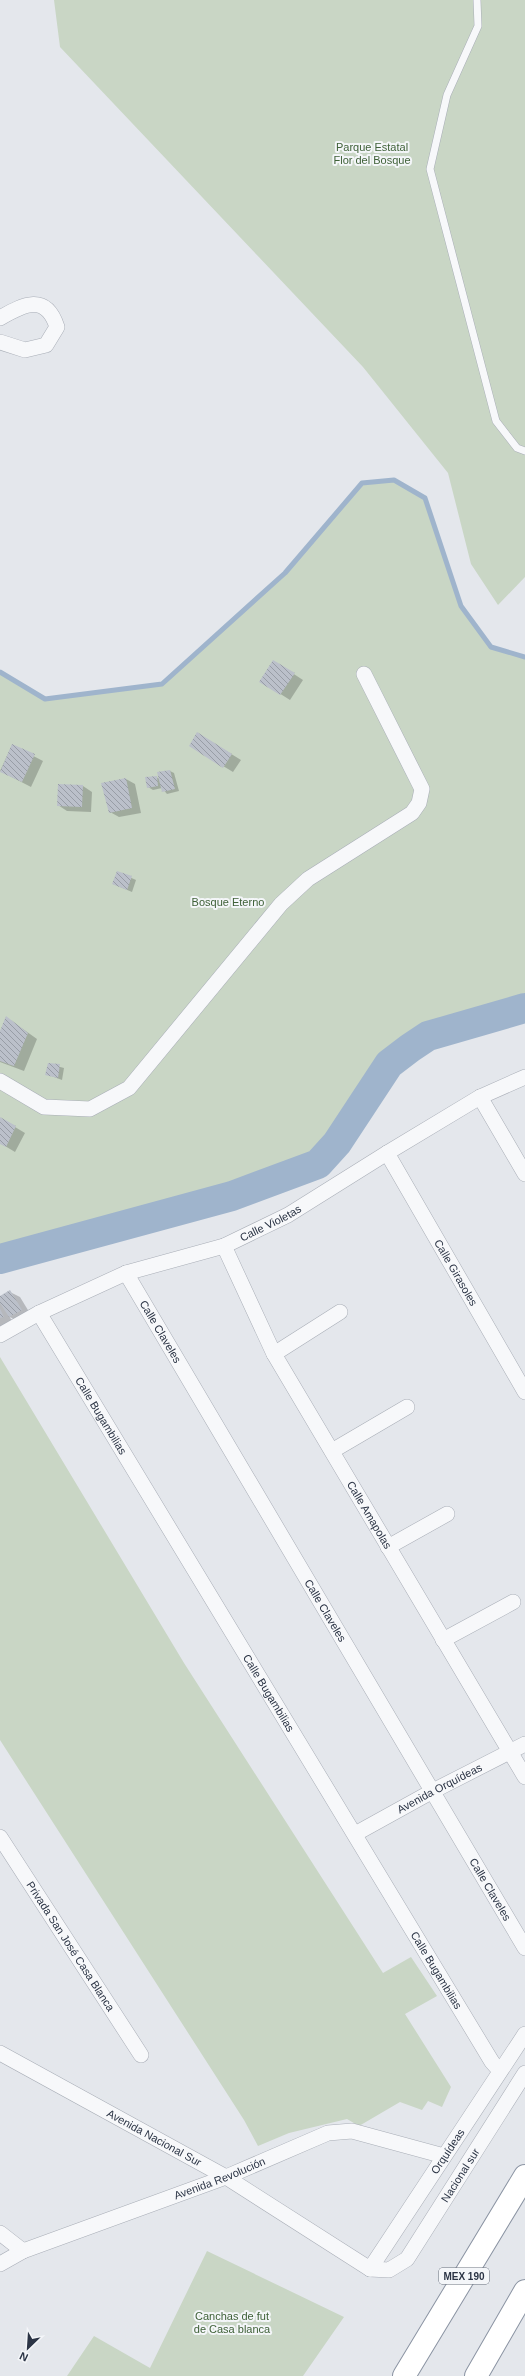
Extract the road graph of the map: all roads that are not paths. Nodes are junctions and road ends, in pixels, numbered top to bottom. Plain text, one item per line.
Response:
1 (478, 0) edge
2 (0, 318) edge
3 (0, 342) edge
4 (525, 450) edge
5 (364, 674) dead end
6 (525, 1077) edge
7 (0, 1081) edge
8 (480, 1097) junction
9 (387, 1153) junction
10 (525, 1174) edge
11 (224, 1246) junction
12 (126, 1273) junction
13 (340, 1312) dead end
14 (39, 1313) junction
15 (0, 1335) edge
16 (274, 1354) junction
17 (525, 1392) edge
18 (407, 1407) dead end
19 (332, 1451) junction
20 (447, 1514) dead end
21 (388, 1547) junction
22 (513, 1602) dead end
23 (443, 1640) junction
24 (525, 1744) edge
25 (510, 1752) junction
26 (525, 1777) edge
27 (430, 1792) junction
28 (355, 1834) junction
29 (0, 1837) edge
30 (525, 1948) edge
31 (525, 2034) edge
32 (0, 2053) edge
33 (141, 2055) dead end
34 (500, 2071) junction
35 (525, 2073) edge
36 (444, 2156) junction
37 (525, 2176) edge
38 (226, 2177) junction
39 (0, 2233) edge
40 (23, 2251) junction
41 (0, 2264) edge
42 (370, 2269) junction
43 (390, 2270) joint
44 (525, 2292) edge
45 (404, 2376) edge
46 (476, 2376) edge
47 (487, 2376) edge

1 - 4 lane
2 - 3 street
5 - 7 street
6 - 8 street, Calle Violetas
8 - 9 street, Calle Violetas
8 - 10 street
9 - 11 street, Calle Violetas
9 - 17 street, Calle Girasoles
11 - 12 street, Calle Violetas
11 - 16 street, Calle Amapolas
12 - 14 street, Calle Violetas
12 - 27 street, Calle Claveles
13 - 16 street
14 - 15 street, Calle Violetas
14 - 28 street, Calle Bugambilias
16 - 19 street, Calle Amapolas
18 - 19 street
19 - 21 street, Calle Amapolas
20 - 21 street
21 - 23 street, Calle Amapolas
22 - 23 street
23 - 25 street, Calle Amapolas
24 - 25 street, Avenida Orquídeas
25 - 26 street, Calle Amapolas
25 - 27 street, Avenida Orquídeas
27 - 28 street, Avenida Orquídeas
27 - 30 street, Calle Claveles
28 - 34 street, Calle Bugambilias
29 - 33 street, Privada San José Casa Blanca
31 - 34 street, Orquídeas
32 - 38 street, Avenida Nacional Sur
34 - 36 street, Orquídeas
35 - 43 street, Nacional sur
36 - 38 street, Avenida Revolución
36 - 42 street, Orquídeas
37 - 45 highway, MEX 190
38 - 40 street, Avenida Revolución
38 - 42 street, Avenida Nacional Sur
39 - 40 street
40 - 41 street, Avenida Revolución
42 - 43 street, Avenida Nacional Sur
44 - 46 highway
44 - 47 highway

